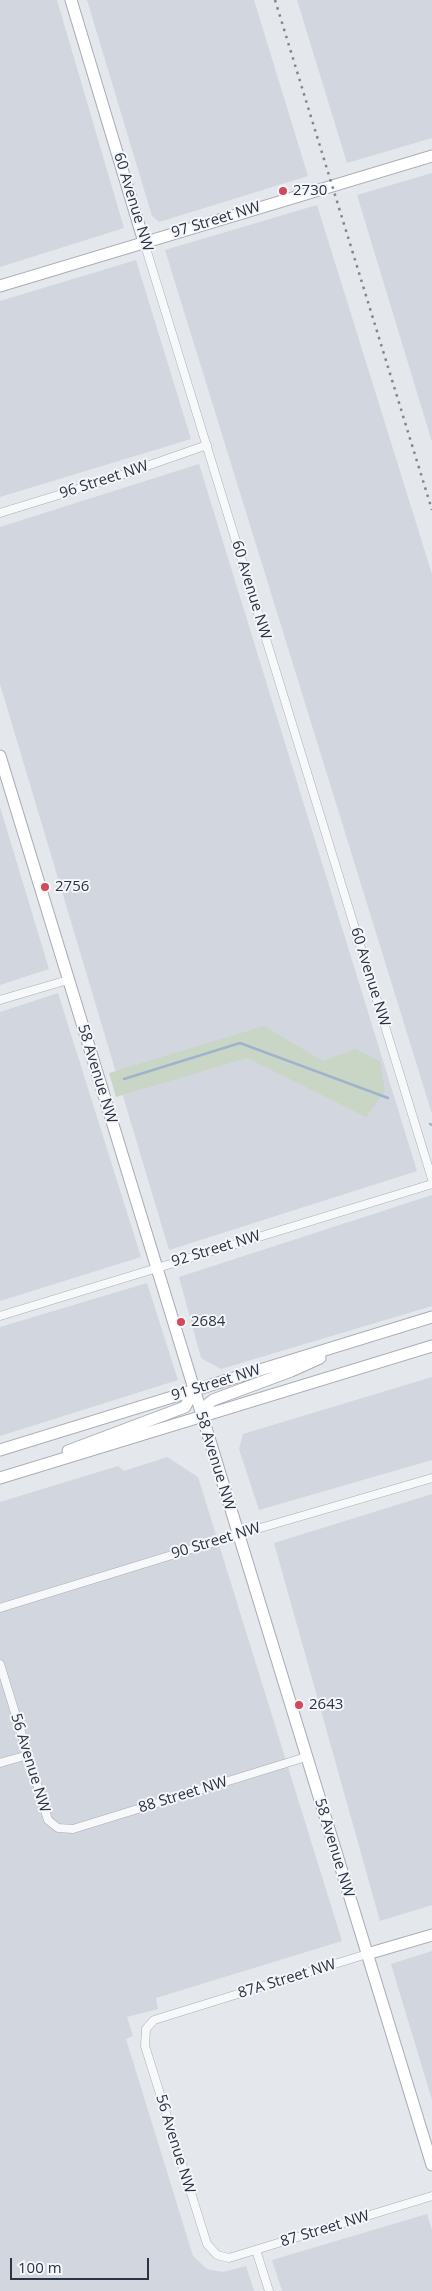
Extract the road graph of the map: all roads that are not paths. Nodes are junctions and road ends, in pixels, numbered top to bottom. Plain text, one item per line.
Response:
1 (71, 0) edge
2 (432, 156) edge
3 (144, 242) junction
4 (0, 286) edge
5 (207, 445) junction
6 (0, 513) edge
7 (0, 756) edge
8 (68, 980) junction
9 (0, 1000) edge
10 (432, 1179) edge
11 (432, 1184) edge
12 (156, 1267) junction
13 (0, 1316) edge
14 (432, 1317) edge
15 (356, 1340) junction
16 (432, 1346) edge
17 (194, 1390) junction
18 (202, 1417) junction
19 (0, 1450) edge
20 (52, 1461) junction
21 (0, 1478) edge
22 (432, 1478) edge
23 (238, 1534) junction
24 (0, 1608) edge
25 (0, 1664) edge
26 (28, 1755) junction
27 (306, 1757) junction
28 (0, 1763) edge
29 (58, 1828) joint
30 (432, 1935) edge
31 (367, 1954) junction
32 (146, 2029) joint
33 (432, 2165) edge
34 (432, 2196) edge
35 (256, 2250) junction
36 (217, 2255) joint
37 (269, 2291) edge

1 - 3 street, 60 Avenue NW
2 - 3 street, 97 Street NW
3 - 4 street, 97 Street NW
3 - 5 street, 60 Avenue NW
5 - 6 street, 96 Street NW
5 - 10 street, 60 Avenue NW
7 - 8 street, 58 Avenue NW
8 - 9 street
8 - 12 street, 58 Avenue NW
11 - 12 street, 92 Street NW
12 - 13 street, 92 Street NW
12 - 17 street, 58 Avenue NW
14 - 15 street, 91 Street NW
15 - 17 street, 91 Street NW
15 - 18 street
16 - 18 street, 91 Street NW
17 - 18 street, 58 Avenue NW
17 - 19 street, 91 Street NW
17 - 20 street
18 - 20 street, 91 Street NW
18 - 23 street, 58 Avenue NW
20 - 21 street, 91 Street NW
22 - 23 street, 90 Street NW
23 - 24 street, 90 Street NW
23 - 27 street, 58 Avenue NW
25 - 26 street, 56 Avenue NW
26 - 28 street
26 - 29 street, 56 Avenue NW
27 - 29 street, 88 Street NW
27 - 31 street, 58 Avenue NW
30 - 31 street, 87A Street NW
31 - 32 street, 87A Street NW
31 - 33 street, 58 Avenue NW
32 - 36 street, 56 Avenue NW
34 - 35 street, 87 Street NW
35 - 36 street, 87 Street NW
35 - 37 street

